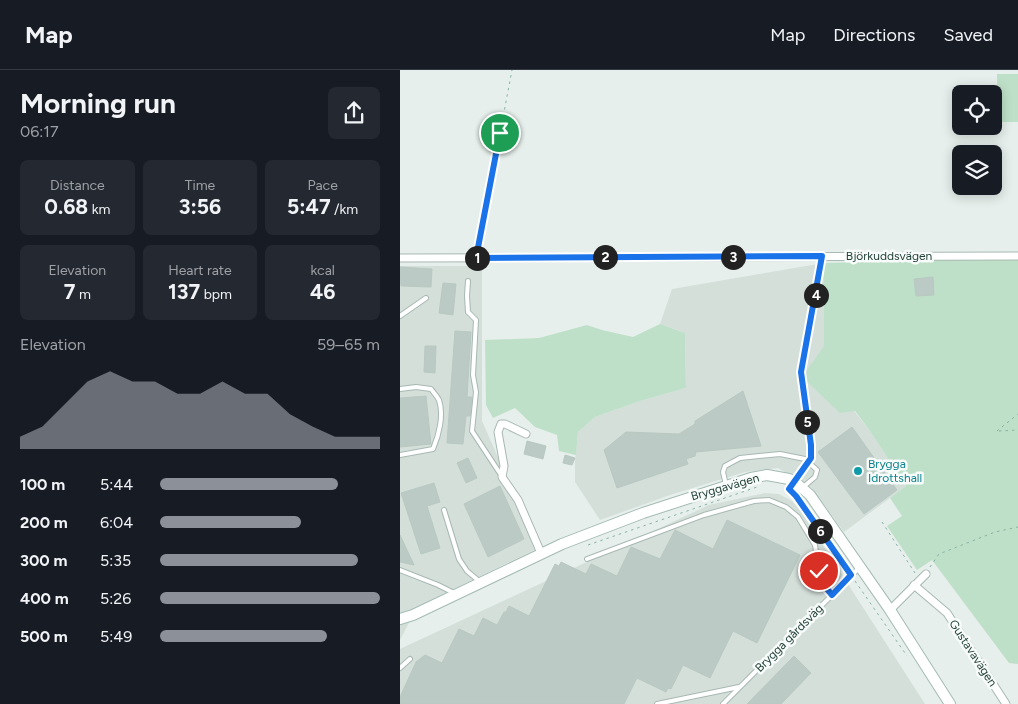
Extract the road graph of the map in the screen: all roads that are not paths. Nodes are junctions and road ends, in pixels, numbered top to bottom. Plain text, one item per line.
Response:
1 (1018, 256) edge
2 (400, 258) edge
3 (468, 281) dead end
4 (426, 298) dead end
5 (400, 316) edge
6 (400, 388) edge
7 (526, 434) dead end
8 (400, 455) edge
9 (502, 477) junction
10 (726, 485) junction
11 (795, 486) junction
12 (444, 510) dead end
13 (541, 554) junction
14 (588, 559) dead end
15 (860, 567) junction
16 (400, 570) edge
17 (926, 574) road end
18 (481, 582) junction
19 (917, 582) junction
20 (456, 594) junction
21 (832, 595) junction
22 (890, 610) junction
23 (401, 619) edge
24 (410, 659) dead end
25 (400, 668) edge
26 (739, 687) junction
27 (657, 704) edge
28 (723, 704) edge
29 (950, 704) edge
30 (1006, 704) edge

1 - 2 street, Björkuddsvägen
3 - 9 lane
4 - 5 lane
6 - 8 lane
7 - 9 street
9 - 13 street
10 - 11 main road, Bryggavägen
10 - 11 lane
10 - 13 main road, Bryggavägen
11 - 15 main road
12 - 18 lane
13 - 18 main road, Bryggavägen
14 - 21 lane
15 - 21 lane, Brygga gårdsväg
15 - 22 main road
16 - 20 lane
17 - 19 street
18 - 20 main road, Bryggavägen
19 - 22 street
19 - 30 street, Gustavavägen
20 - 23 main road, Bryggavägen
21 - 26 lane, Brygga gårdsväg
22 - 29 main road
24 - 25 lane
26 - 27 lane
26 - 28 lane, Brygga gårdsväg

